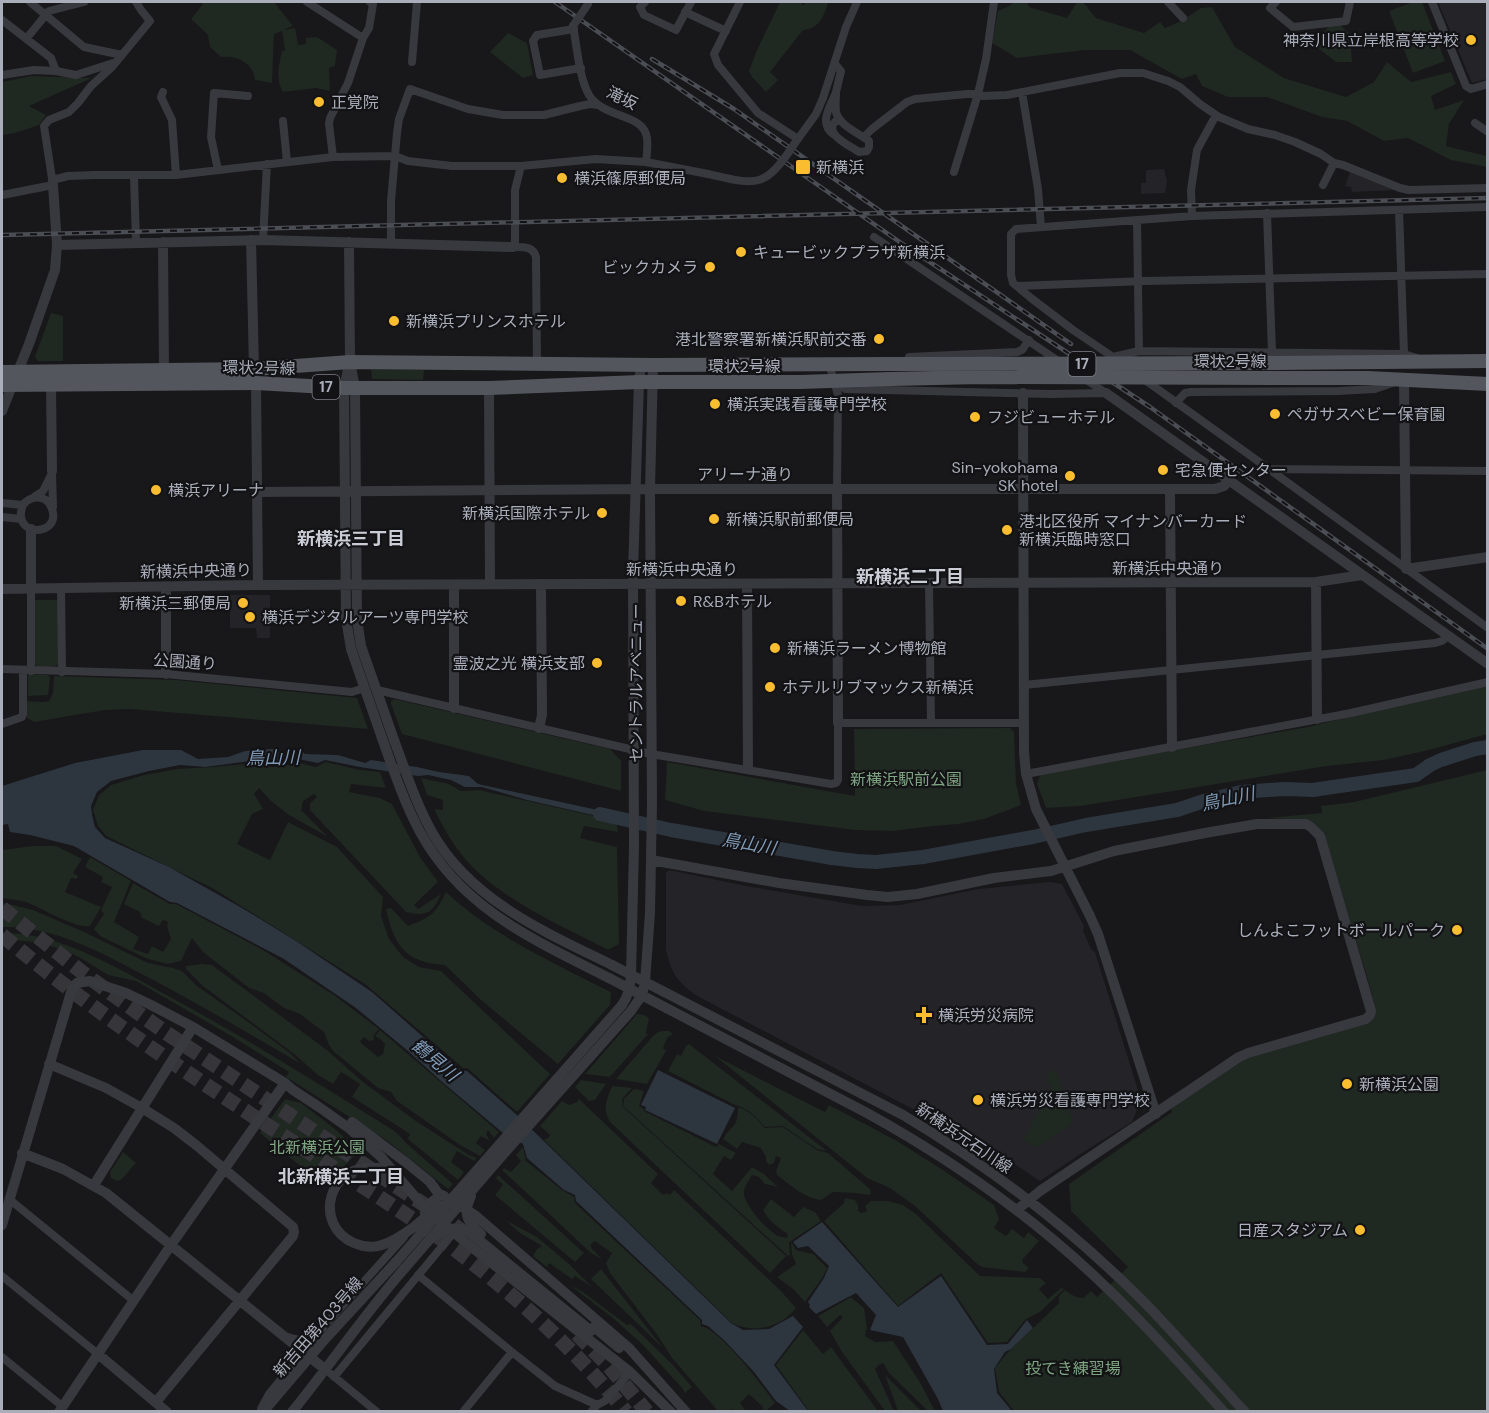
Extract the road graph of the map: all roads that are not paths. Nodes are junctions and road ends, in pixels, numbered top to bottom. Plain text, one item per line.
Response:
1 (30, 2) edge
2 (84, 2) edge
3 (136, 2) edge
4 (307, 2) edge
5 (370, 2) edge
6 (417, 2) edge
7 (588, 2) edge
8 (645, 2) edge
9 (691, 2) edge
10 (740, 2) edge
11 (857, 2) edge
12 (994, 2) edge
13 (1168, 2) edge
14 (1276, 2) edge
15 (1350, 2) edge
16 (1432, 2) edge
17 (686, 12) junction
18 (45, 15) junction
19 (1183, 18) dead end
20 (2, 20) edge
21 (574, 27) junction
22 (726, 31) junction
23 (363, 38) junction
24 (26, 39) junction
25 (119, 58) junction
26 (412, 62) dead end
27 (835, 64) junction
28 (581, 68) junction
29 (56, 71) junction
30 (2, 75) edge
31 (1488, 84) edge
32 (163, 92) dead end
33 (836, 92) junction
34 (1022, 92) junction
35 (978, 94) junction
36 (248, 96) dead end
37 (598, 105) junction
38 (1216, 115) junction
39 (283, 121) dead end
40 (839, 121) junction
41 (1475, 123) dead end
42 (1488, 132) edge
43 (833, 134) junction
44 (864, 137) junction
45 (797, 141) junction
46 (394, 156) junction
47 (333, 157) junction
48 (287, 162) junction
49 (646, 162) junction
50 (1334, 163) junction
51 (267, 164) junction
52 (521, 166) junction
53 (218, 170) junction
54 (954, 172) dead end
55 (176, 175) junction
56 (134, 176) junction
57 (52, 182) junction
58 (1323, 184) dead end
59 (1488, 188) edge
60 (2, 195) edge
61 (1488, 207) edge
62 (1399, 210) junction
63 (1267, 213) junction
64 (1192, 216) junction
65 (1137, 220) junction
66 (1041, 227) junction
67 (874, 237) dead end
68 (257, 240) junction
69 (163, 242) junction
70 (349, 242) junction
71 (136, 243) junction
72 (391, 243) junction
73 (57, 245) junction
74 (513, 247) junction
75 (1488, 274) edge
76 (1401, 276) junction
77 (1269, 278) junction
78 (1139, 281) junction
79 (1018, 286) junction
80 (1029, 340) junction
81 (1139, 351) junction
82 (1404, 354) junction
83 (1113, 357) junction
84 (1273, 358) junction
85 (1488, 361) edge
86 (350, 362) junction
87 (1433, 362) junction
88 (537, 364) junction
89 (786, 364) junction
90 (829, 364) junction
91 (647, 365) junction
92 (164, 370) junction
93 (18, 371) junction
94 (2, 372) edge
95 (255, 376) junction
96 (1404, 379) junction
97 (835, 380) junction
98 (639, 382) junction
99 (653, 382) junction
100 (1488, 384) edge
101 (7, 385) edge
102 (51, 385) junction
103 (349, 388) junction
104 (489, 388) junction
105 (1023, 393) junction
106 (1106, 393) junction
107 (1176, 403) junction
108 (2, 411) edge
109 (1269, 469) junction
110 (1405, 470) junction
111 (52, 471) junction
112 (1488, 471) edge
113 (1229, 480) junction
114 (650, 489) junction
115 (837, 489) junction
116 (1023, 489) junction
117 (1170, 489) junction
118 (489, 490) junction
119 (635, 490) junction
120 (350, 491) junction
121 (257, 492) junction
122 (34, 498) junction
123 (2, 503) edge
124 (23, 506) junction
125 (53, 510) junction
126 (2, 517) edge
127 (21, 519) junction
128 (31, 529) junction
129 (1488, 557) edge
130 (1406, 569) junction
131 (1362, 575) junction
132 (1316, 582) junction
133 (929, 583) junction
134 (1023, 583) junction
135 (1171, 583) junction
136 (490, 584) junction
137 (541, 584) junction
138 (633, 584) junction
139 (651, 584) junction
140 (747, 584) junction
141 (837, 584) junction
142 (258, 585) junction
143 (351, 585) junction
144 (454, 585) junction
145 (166, 586) junction
146 (31, 588) junction
147 (61, 588) junction
148 (2, 589) edge
149 (1487, 627) edge
150 (1448, 636) junction
151 (1316, 655) junction
152 (1488, 664) edge
153 (2, 669) edge
154 (27, 670) junction
155 (1172, 670) junction
156 (62, 672) junction
157 (166, 674) junction
158 (1488, 682) edge
159 (1024, 685) junction
160 (364, 688) junction
161 (377, 690) junction
162 (454, 708) junction
163 (1317, 720) junction
164 (838, 723) junction
165 (931, 723) junction
166 (1024, 723) junction
167 (2, 724) edge
168 (539, 728) junction
169 (1172, 747) junction
170 (634, 750) junction
171 (651, 754) junction
172 (748, 769) junction
173 (1026, 774) junction
174 (651, 854) junction
175 (1065, 867) junction
176 (631, 975) junction
177 (645, 982) junction
178 (630, 989) junction
179 (642, 995) junction
180 (627, 1008) junction
181 (193, 1027) junction
182 (49, 1064) junction
183 (285, 1083) junction
184 (142, 1108) junction
185 (1156, 1114) junction
186 (22, 1153) junction
187 (223, 1169) junction
188 (94, 1185) junction
189 (405, 1186) junction
190 (470, 1187) junction
191 (446, 1196) junction
192 (9, 1199) junction
193 (1029, 1200) junction
194 (426, 1209) junction
195 (1017, 1210) junction
196 (2, 1225) edge
197 (454, 1232) junction
198 (431, 1238) junction
199 (171, 1245) junction
200 (400, 1266) junction
201 (2, 1275) edge
202 (418, 1275) junction
203 (134, 1300) junction
204 (240, 1301) junction
205 (592, 1329) junction
206 (280, 1333) junction
207 (316, 1337) junction
208 (512, 1352) junction
209 (98, 1354) junction
210 (307, 1355) junction
211 (2, 1357) edge
212 (630, 1372) junction
213 (330, 1373) junction
214 (156, 1402) junction
215 (594, 1408) edge
216 (60, 1409) edge
217 (167, 1412) edge
218 (261, 1412) edge
219 (292, 1412) edge
220 (377, 1412) edge
221 (463, 1412) edge
222 (671, 1412) edge
223 (676, 1412) edge
224 (685, 1412) edge
225 (1224, 1412) edge
226 (1245, 1412) edge

1 - 18 street
2 - 18 street
3 - 25 street
4 - 23 street
5 - 23 street
6 - 26 street
7 - 21 street, bridge
8 - 17 street
9 - 17 street
10 - 22 street
11 - 27 street
12 - 35 street
13 - 19 street
14 - 15 street
16 - 31 street
17 - 22 street
18 - 24 street
18 - 25 street
20 - 24 street
21 - 28 street, 滝坂
21 - 28 street
22 - 45 street
23 - 47 street
24 - 29 street
25 - 29 street
25 - 57 street
27 - 33 street
27 - 45 street
28 - 37 street, 滝坂
29 - 30 street
32 - 55 street
33 - 40 street
33 - 43 street
34 - 35 street
34 - 38 street
34 - 66 street
35 - 44 street
35 - 54 street
36 - 53 street
37 - 46 street
37 - 49 street, 滝坂
38 - 50 street
38 - 64 street
39 - 48 street
40 - 43 street
40 - 44 street
41 - 42 street
43 - 44 street
45 - 49 street, bridge
46 - 47 street
46 - 52 street
46 - 72 street
47 - 48 street
48 - 51 street
49 - 52 street
50 - 58 street
50 - 59 street
51 - 53 street
51 - 68 street
52 - 74 street
53 - 55 street
55 - 56 street
56 - 57 street
56 - 71 street
57 - 60 street
57 - 73 street
61 - 62 street
62 - 63 street
62 - 76 street
63 - 64 street
63 - 77 street
64 - 65 street
65 - 66 street
65 - 78 street
66 - 79 street
67 - 80 street
68 - 69 street
68 - 70 street
68 - 95 street
69 - 71 street
69 - 92 street
70 - 72 street
70 - 86 street
71 - 73 street
72 - 74 street
73 - 93 street
74 - 88 street
75 - 76 street
76 - 77 street
76 - 82 street
77 - 78 street
77 - 84 street
78 - 79 street
78 - 81 street
79 - 83 street
80 - 89 street
80 - 106 street
81 - 83 street
81 - 84 street
82 - 84 street
82 - 87 street
83 - 107 street
84 - 87 main road, 環状2号線 / 17
84 - 90 main road, 環状2号線 / 17, bridge
85 - 87 main road, 環状2号線 / 17
86 - 88 main road, 環状2号線 / 17
86 - 95 main road, 環状2号線 / 17
86 - 103 street
88 - 91 main road, 環状2号線 / 17
89 - 90 main road, 環状2号線 / 17
89 - 91 main road, 環状2号線 / 17
90 - 97 street
91 - 98 street, セントラルアベニュー
91 - 99 street, セントラルアベニュー
92 - 93 main road, 環状2号線 / 17
92 - 95 main road, 環状2号線 / 17
93 - 94 main road, 環状2号線 / 17
93 - 101 street
95 - 102 main road, 環状2号線 / 17
95 - 103 main road, 環状2号線 / 17
95 - 121 street
96 - 97 main road, 環状2号線 / 17, bridge
96 - 100 main road, 環状2号線 / 17
96 - 107 street
96 - 110 street
97 - 99 main road, 環状2号線 / 17
97 - 105 street
97 - 115 street
98 - 99 main road, 環状2号線 / 17
98 - 104 main road, 環状2号線 / 17
98 - 119 street, セントラルアベニュー
99 - 114 street, セントラルアベニュー
101 - 102 main road, 環状2号線 / 17
101 - 108 street
102 - 111 street
103 - 104 main road, 環状2号線 / 17
103 - 120 street
104 - 118 street
105 - 106 street
105 - 116 street
106 - 113 street
107 - 109 street
109 - 110 street
109 - 130 street
110 - 112 street
110 - 130 street
111 - 122 street
111 - 125 street
113 - 117 street, アリーナ通り
113 - 131 street
114 - 115 street, アリーナ通り
114 - 119 street, アリーナ通り
114 - 139 street, セントラルアベニュー
115 - 116 street, アリーナ通り
115 - 141 street
116 - 117 street, アリーナ通り
116 - 134 street
117 - 135 street
118 - 119 street, アリーナ通り
118 - 120 street, アリーナ通り
118 - 136 street
119 - 138 street, セントラルアベニュー
120 - 121 street, アリーナ通り
120 - 143 street
121 - 142 street
122 - 124 street
122 - 125 street
123 - 124 street
124 - 127 street
125 - 128 street
126 - 127 street
127 - 128 street
128 - 146 street
129 - 130 street
130 - 149 street
131 - 132 street, 新横浜中央通り
131 - 150 street
132 - 135 street, 新横浜中央通り
132 - 151 street
133 - 134 street, 新横浜中央通り
133 - 141 street, 新横浜中央通り
133 - 165 street
134 - 135 street, 新横浜中央通り
134 - 159 street
135 - 155 street
136 - 137 street, 新横浜中央通り
136 - 144 street, 新横浜中央通り
137 - 138 street, 新横浜中央通り
137 - 168 street
138 - 139 street, 新横浜中央通り
138 - 170 street, セントラルアベニュー
139 - 140 street, 新横浜中央通り
139 - 171 street, セントラルアベニュー
140 - 141 street, 新横浜中央通り
140 - 172 street
141 - 164 street
142 - 143 street, 新横浜中央通り
142 - 145 street, 新横浜中央通り
143 - 144 street, 新横浜中央通り
143 - 160 street, 新横浜元石川線
143 - 161 street, 新横浜元石川線
144 - 162 street
145 - 147 street, 新横浜中央通り
145 - 157 street
146 - 147 street, 新横浜中央通り
146 - 148 street, 新横浜中央通り
146 - 154 street
147 - 156 street
150 - 151 street
150 - 152 street
151 - 155 street
151 - 163 street
153 - 154 street, 公園通り
154 - 156 street, 公園通り
154 - 167 street
155 - 159 street
155 - 169 street
156 - 157 street, 公園通り
157 - 160 street, 公園通り
158 - 163 street
159 - 166 street
160 - 178 street, 新横浜元石川線, bridge
161 - 162 street
161 - 176 street, 新横浜元石川線, bridge
162 - 168 street
163 - 169 street
164 - 165 street
164 - 172 street
165 - 166 street
166 - 173 street
168 - 170 street
169 - 173 street
170 - 171 street
170 - 176 street, セントラルアベニュー
171 - 172 street
171 - 174 street, セントラルアベニュー
173 - 175 street
174 - 175 street
174 - 177 street, セントラルアベニュー
175 - 185 street
175 - 185 street
176 - 177 street, 新横浜元石川線
176 - 178 street, セントラルアベニュー
177 - 179 street, セントラルアベニュー
177 - 193 street, 新横浜元石川線
178 - 179 street, 新横浜元石川線
178 - 180 street
179 - 180 street
179 - 195 street, 新横浜元石川線
180 - 190 street, bridge
181 - 182 street
181 - 183 street
181 - 184 street
182 - 184 street
182 - 186 street
183 - 187 street
183 - 189 street
183 - 191 street
184 - 187 street
184 - 188 street
185 - 193 street
186 - 188 street
186 - 192 street
187 - 199 street
187 - 204 street
188 - 199 street
189 - 190 street, bridge
189 - 194 street
190 - 198 street, bridge
190 - 200 street, bridge
190 - 205 street, bridge
191 - 194 street
191 - 224 street
192 - 196 street
192 - 203 street
193 - 195 street
193 - 226 street, 新横浜元石川線
194 - 197 street
194 - 207 street
195 - 225 street, 新横浜元石川線
197 - 202 street
197 - 212 street
198 - 200 street, bridge
198 - 205 street, bridge
199 - 203 street
199 - 204 street
200 - 210 street, 新吉田第403号線
200 - 213 street, 新吉田第403号線
201 - 209 street
202 - 208 street
202 - 213 street
203 - 209 street
204 - 206 street
204 - 214 street
205 - 223 street
205 - 224 street
206 - 207 street
206 - 210 street
207 - 210 street
208 - 215 street
208 - 221 street
209 - 214 street
209 - 216 street
210 - 213 street
210 - 218 street, 新吉田第403号線
211 - 216 street
212 - 215 street
212 - 222 street
213 - 219 street, 新吉田第403号線
213 - 220 street
214 - 217 street

